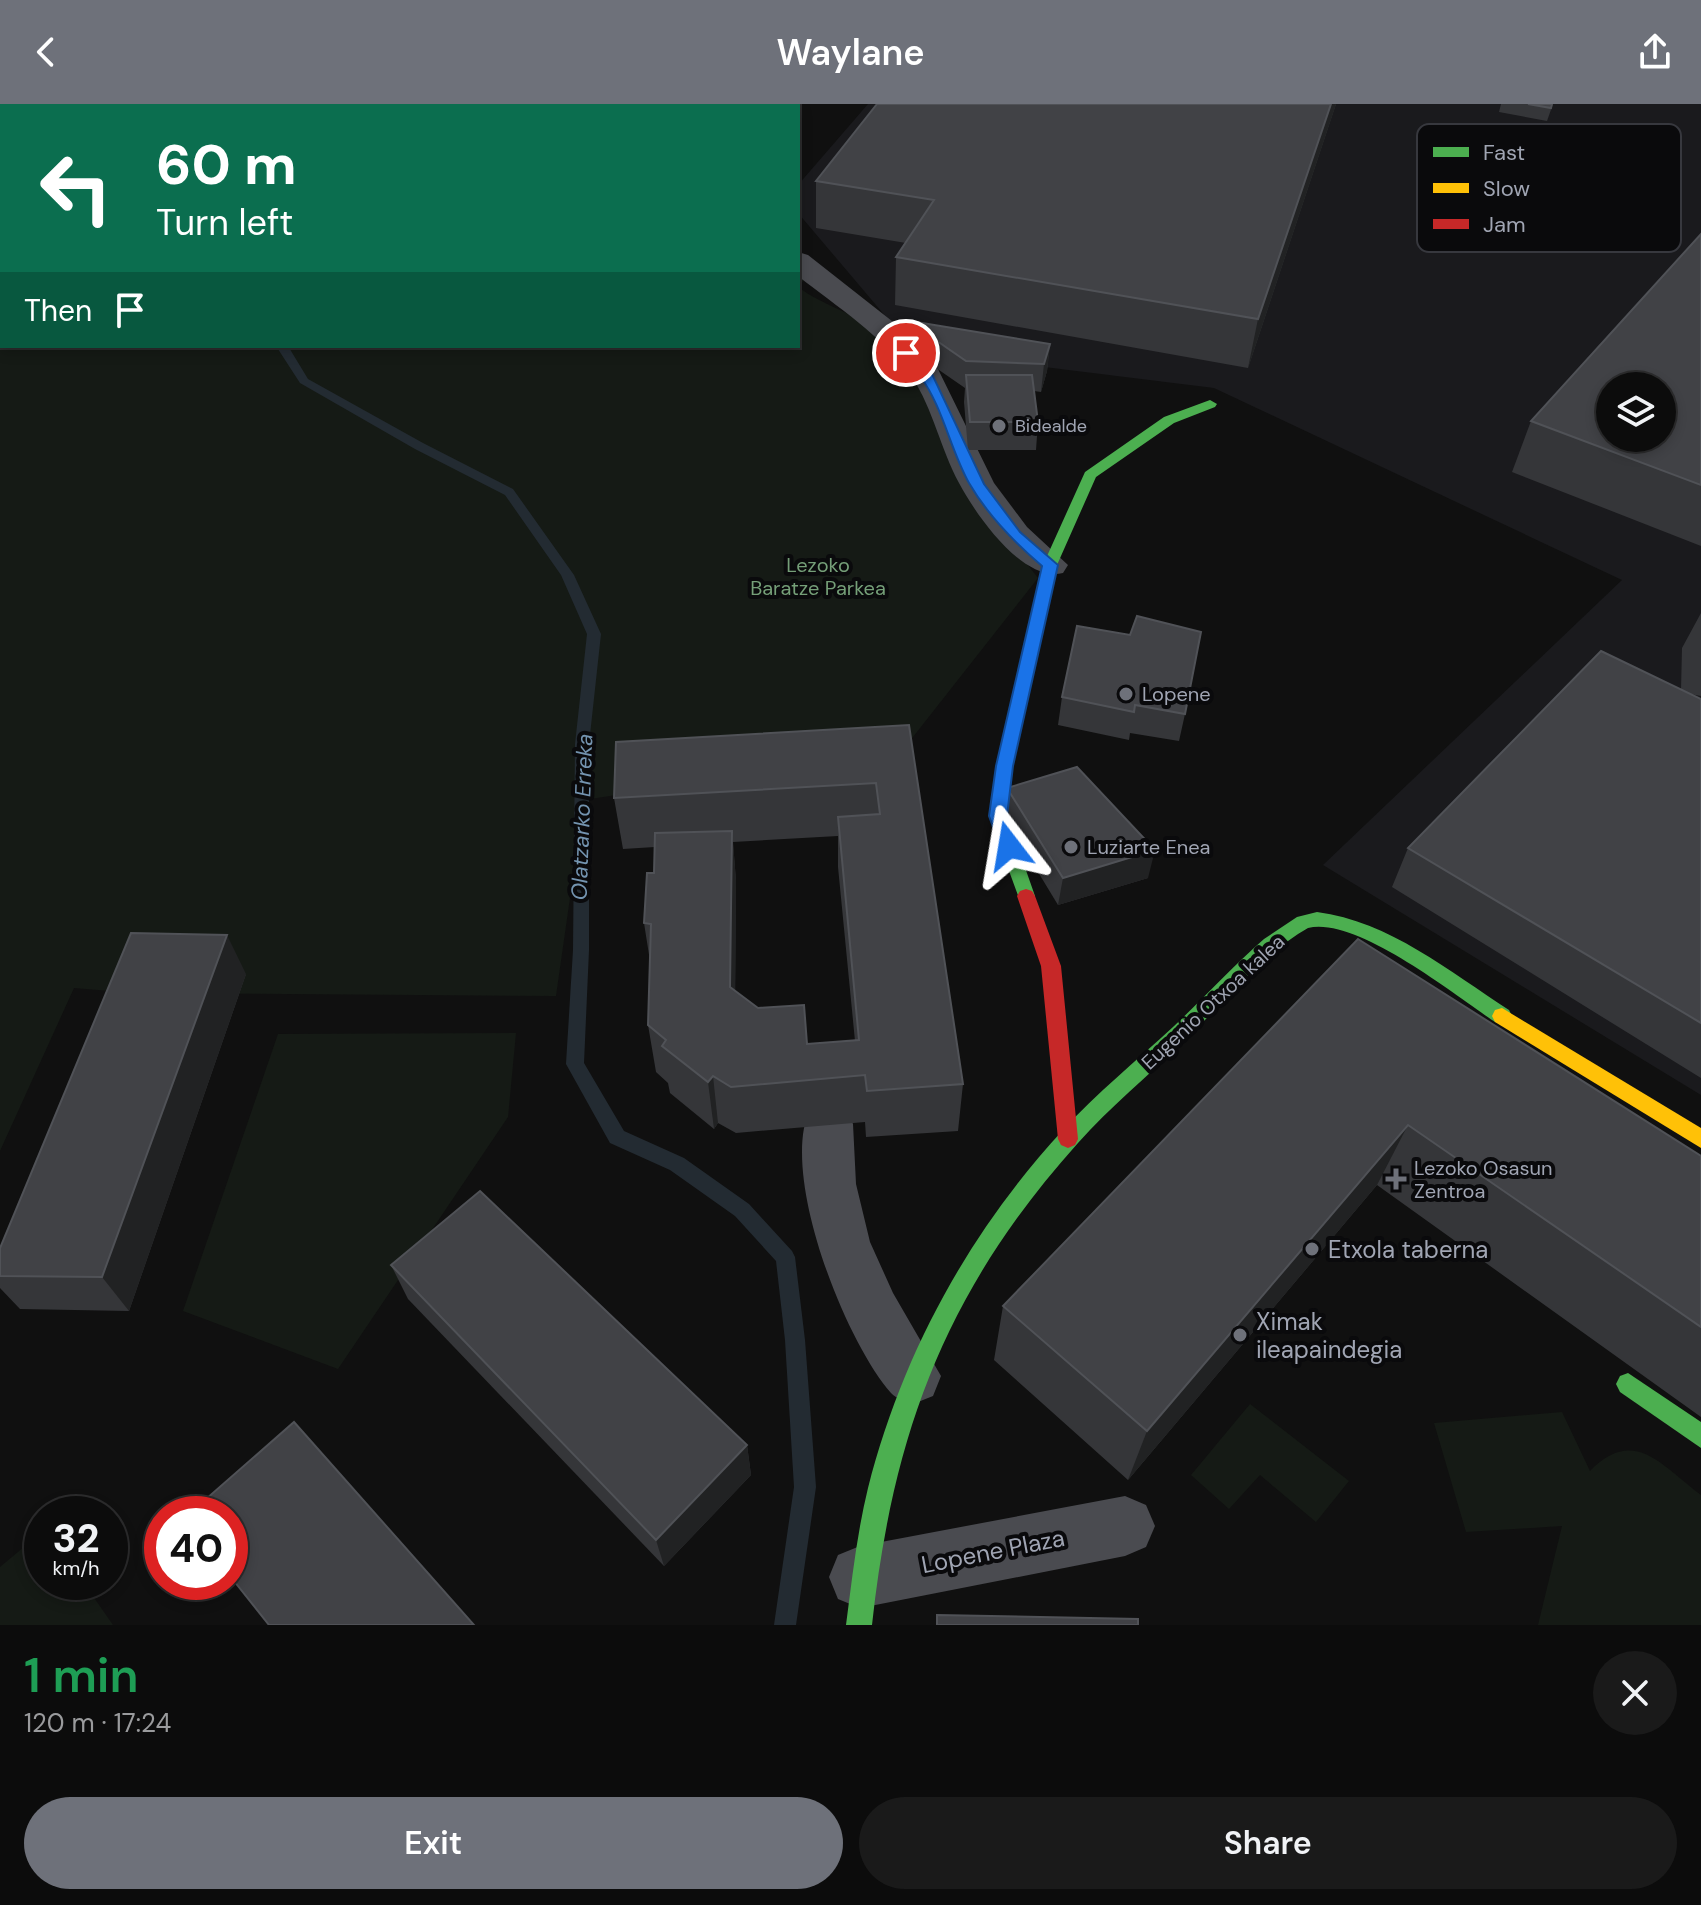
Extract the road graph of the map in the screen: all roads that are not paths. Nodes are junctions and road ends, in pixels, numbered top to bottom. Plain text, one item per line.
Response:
1 (800, 263) edge
2 (1210, 404) dead end
3 (1050, 565) junction
4 (828, 1124) edge
5 (1068, 1139) junction
6 (1701, 1139) edge
7 (913, 1376) junction
8 (1628, 1384) dead end
9 (1701, 1436) edge
10 (1125, 1526) dead end
11 (860, 1601) edge

1 - 3 street
2 - 3 street
3 - 5 street
4 - 7 street
5 - 6 street, Eugenio Otxoa kalea
5 - 7 street, Eugenio Otxoa kalea
7 - 11 street, Eugenio Otxoa kalea
8 - 9 street
10 - 11 street, Lopene Plaza

